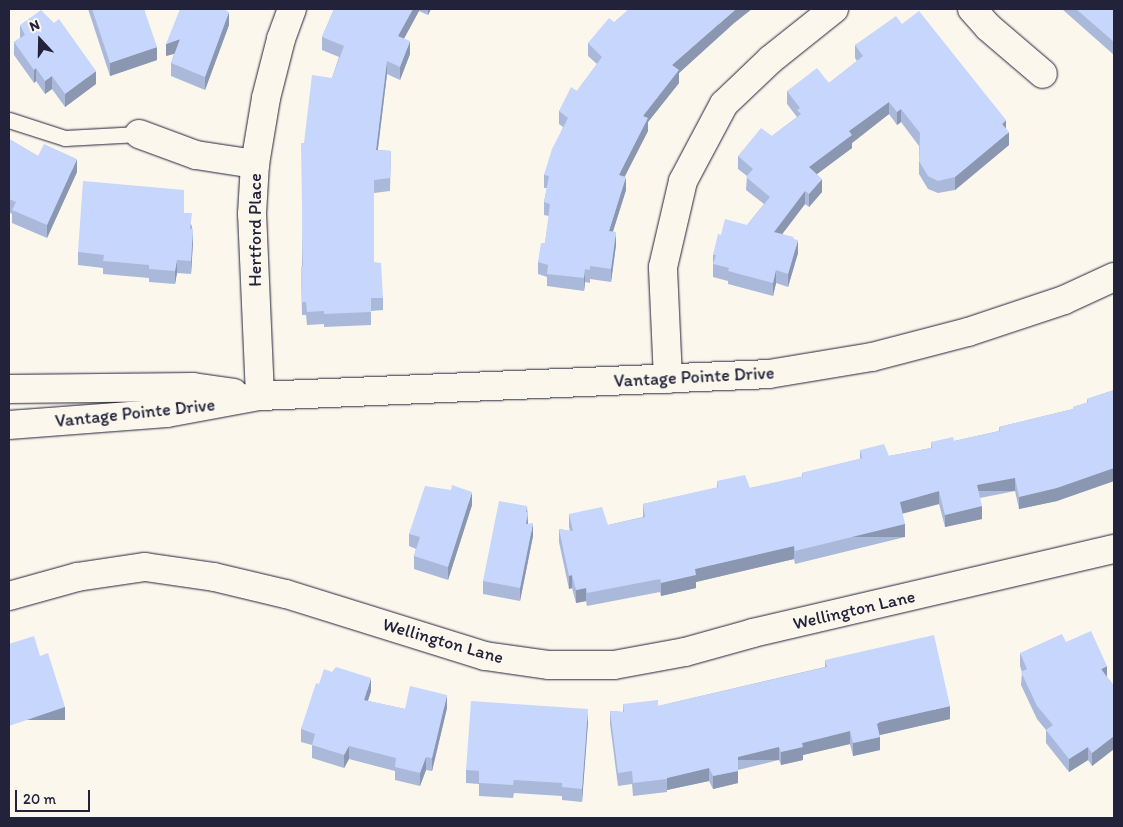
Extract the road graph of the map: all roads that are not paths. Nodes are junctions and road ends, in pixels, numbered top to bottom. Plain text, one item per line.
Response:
1 (292, 9) edge
2 (834, 9) edge
3 (972, 9) edge
4 (1043, 74) dead end
5 (9, 120) edge
6 (139, 134) joint
7 (255, 164) junction
8 (1114, 277) edge
9 (668, 379) junction
10 (9, 389) edge
11 (260, 396) junction
12 (9, 425) edge
13 (1114, 550) edge
14 (9, 596) edge

1 - 7 street, Hertford Place
2 - 9 street
3 - 4 street
5 - 6 lane
6 - 7 street
7 - 11 street, Hertford Place
8 - 9 street, Vantage Pointe Drive
9 - 11 street, Vantage Pointe Drive
10 - 11 street, Vantage Pointe Drive
11 - 12 street, Vantage Pointe Drive
13 - 14 street, Wellington Lane

